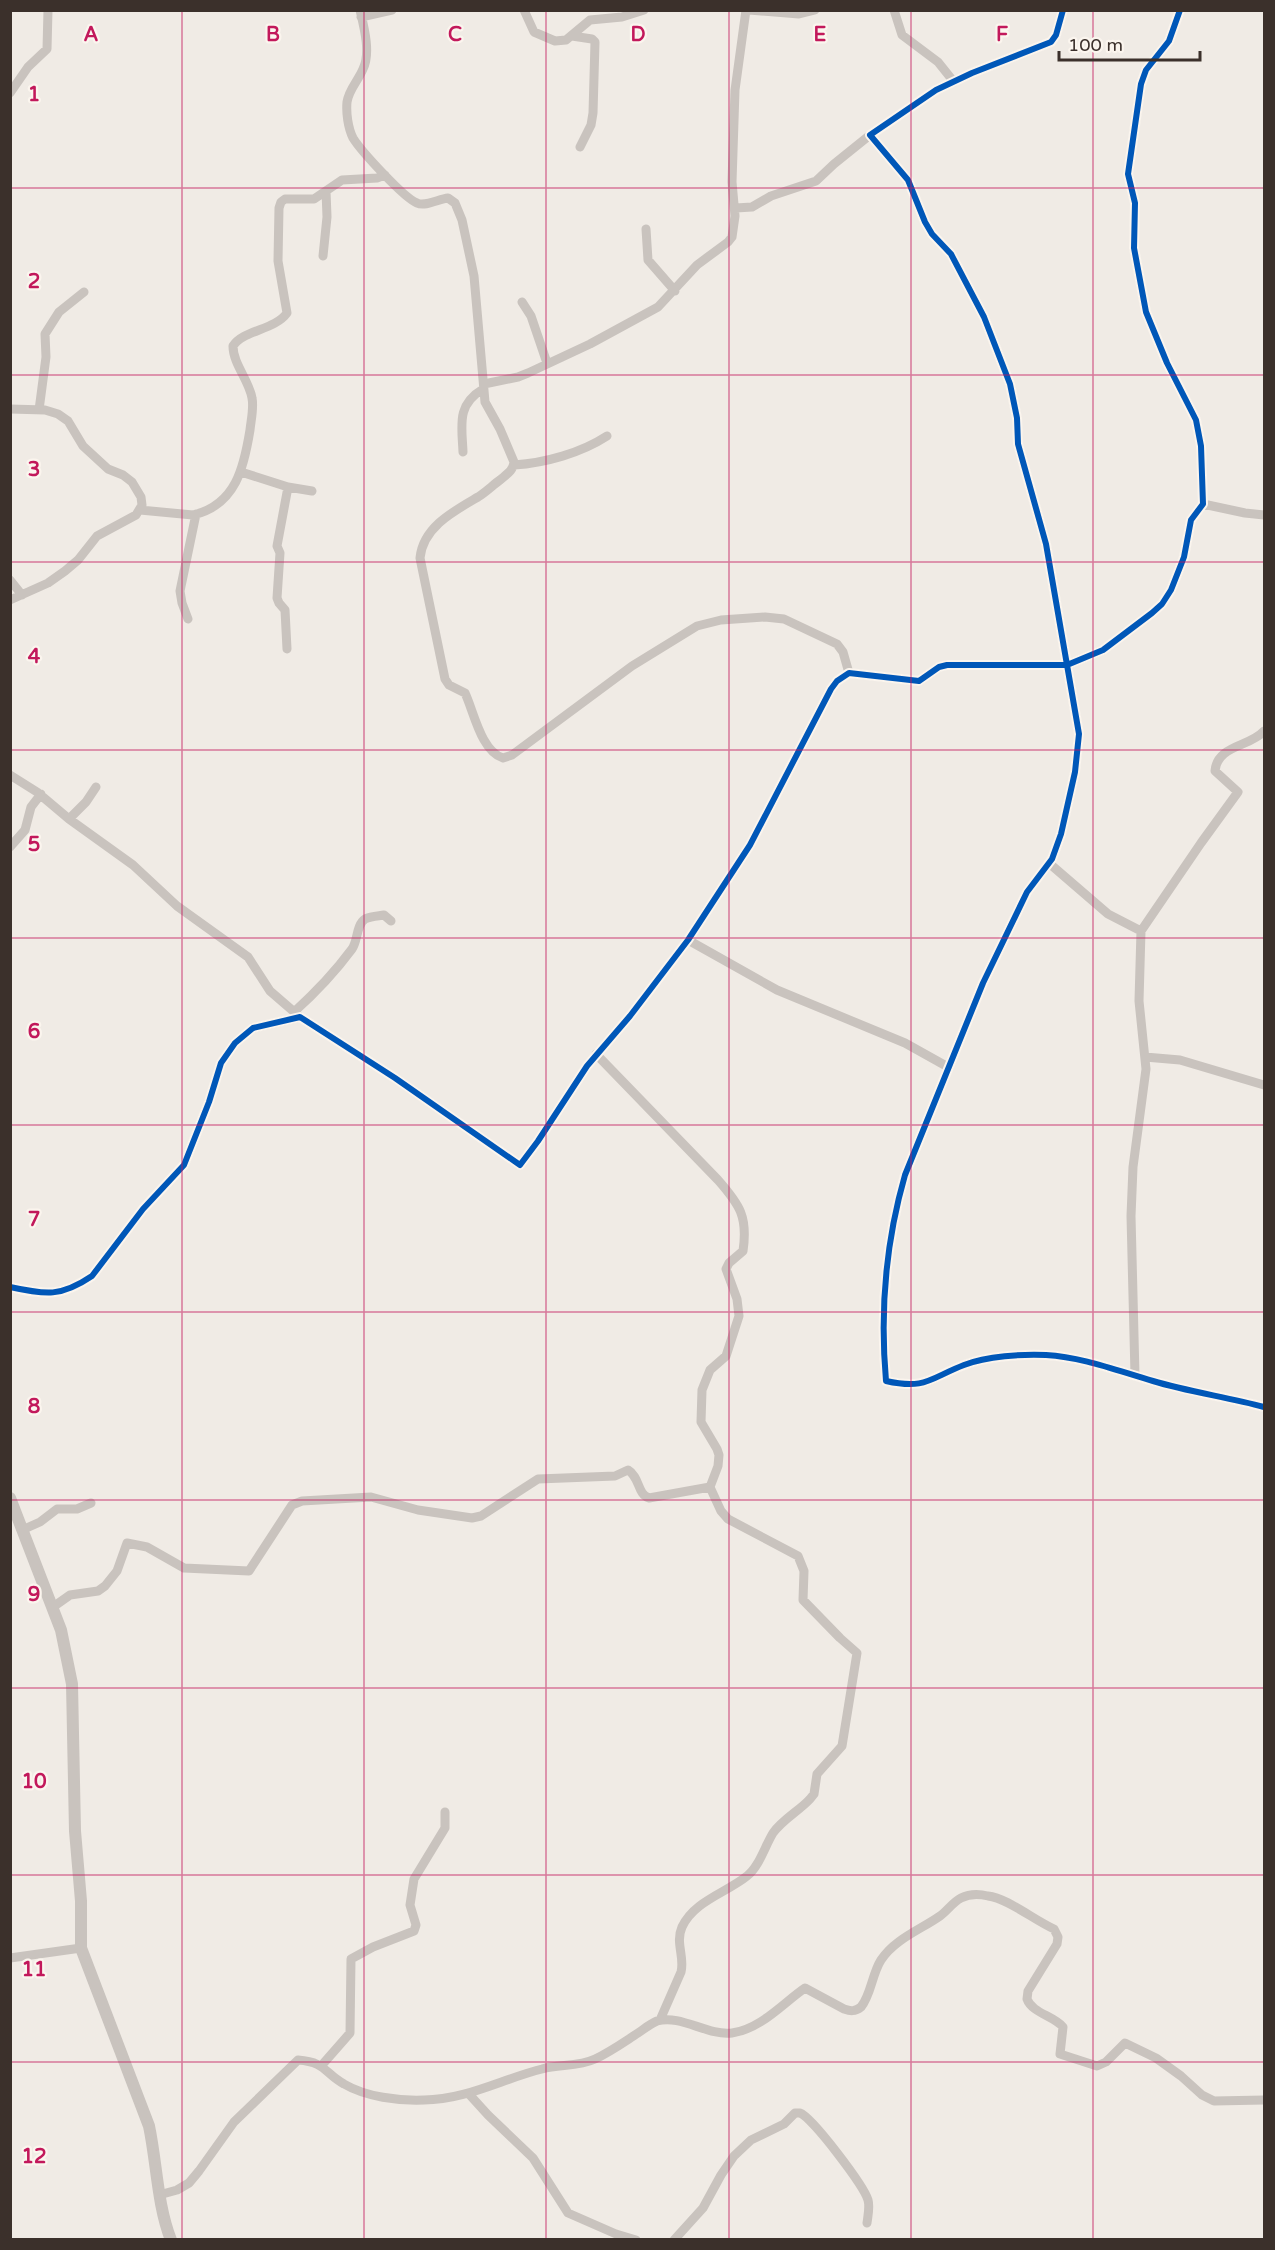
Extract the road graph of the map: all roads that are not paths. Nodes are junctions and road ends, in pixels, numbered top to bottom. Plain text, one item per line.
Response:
1 (48, 10) edge
2 (392, 10) edge
3 (524, 10) edge
4 (644, 10) edge
5 (747, 10) edge
6 (814, 10) edge
7 (894, 10) edge
8 (1063, 10) edge
9 (1180, 10) edge
10 (361, 14) edge
11 (573, 36) junction
12 (954, 82) junction
13 (10, 93) edge
14 (870, 135) junction
15 (580, 147) dead end
16 (385, 175) junction
17 (326, 191) junction
18 (736, 208) junction
19 (646, 229) dead end
20 (323, 256) dead end
21 (675, 291) junction
22 (84, 292) dead end
23 (522, 302) dead end
24 (547, 363) junction
25 (484, 387) junction
26 (10, 409) edge
27 (39, 410) junction
28 (607, 436) dead end
29 (463, 453) dead end
30 (514, 465) junction
31 (241, 472) junction
32 (288, 486) junction
33 (312, 491) dead end
34 (1203, 504) junction
35 (140, 510) junction
36 (196, 514) junction
37 (1264, 515) edge
38 (10, 580) edge
39 (22, 595) junction
40 (10, 600) edge
41 (188, 619) dead end
42 (287, 649) dead end
43 (1067, 665) junction
44 (849, 674) junction
45 (1264, 731) edge
46 (10, 776) edge
47 (96, 787) dead end
48 (41, 794) junction
49 (69, 819) junction
50 (10, 847) edge
51 (1050, 864) junction
52 (391, 921) dead end
53 (1142, 931) junction
54 (688, 940) junction
55 (297, 1014) junction
56 (597, 1054) junction
57 (1146, 1057) junction
58 (948, 1068) junction
59 (1264, 1085) edge
60 (10, 1287) edge
61 (1135, 1375) junction
62 (1264, 1407) edge
63 (710, 1487) junction
64 (10, 1498) edge
65 (91, 1503) dead end
66 (22, 1530) junction
67 (52, 1607) junction
68 (446, 1812) dead end
69 (81, 1948) junction
70 (10, 1958) edge
71 (660, 2020) junction
72 (322, 2065) junction
73 (468, 2093) junction
74 (1264, 2100) edge
75 (159, 2195) junction
76 (867, 2223) dead end
77 (171, 2240) edge
78 (636, 2240) edge
79 (674, 2240) edge

1 - 13 street
2 - 10 street
3 - 11 street
4 - 11 street
5 - 6 street
5 - 18 street
7 - 12 street
8 - 12 street
9 - 34 street
10 - 16 street
11 - 15 street
12 - 14 street
14 - 18 street
14 - 43 street
16 - 17 street
16 - 25 street
17 - 20 street
17 - 31 street
18 - 21 street
19 - 21 street
21 - 24 street
22 - 27 street
23 - 24 street
24 - 25 street
25 - 29 street
25 - 30 street
26 - 27 street
27 - 35 street
28 - 30 street
30 - 44 street
31 - 32 street
31 - 36 street
32 - 33 street
32 - 42 street
34 - 37 street
34 - 43 street
35 - 36 street
35 - 39 street
36 - 41 street
38 - 39 street
39 - 40 street
43 - 44 street
43 - 51 street
44 - 54 street
45 - 53 street
46 - 48 street
47 - 49 street
48 - 49 street
48 - 50 street
49 - 55 street
51 - 53 street
51 - 58 street
52 - 55 street
53 - 57 street
54 - 56 street
54 - 58 street
55 - 56 street
55 - 60 street
56 - 63 street
57 - 59 street
57 - 61 street
58 - 61 street
61 - 62 street
63 - 67 street
63 - 71 street
64 - 66 street
65 - 66 street
66 - 67 street
67 - 69 street
68 - 72 street
69 - 70 street
69 - 75 street
71 - 73 street
71 - 74 street
72 - 73 street
72 - 75 street
73 - 78 street
75 - 77 street
76 - 79 street

